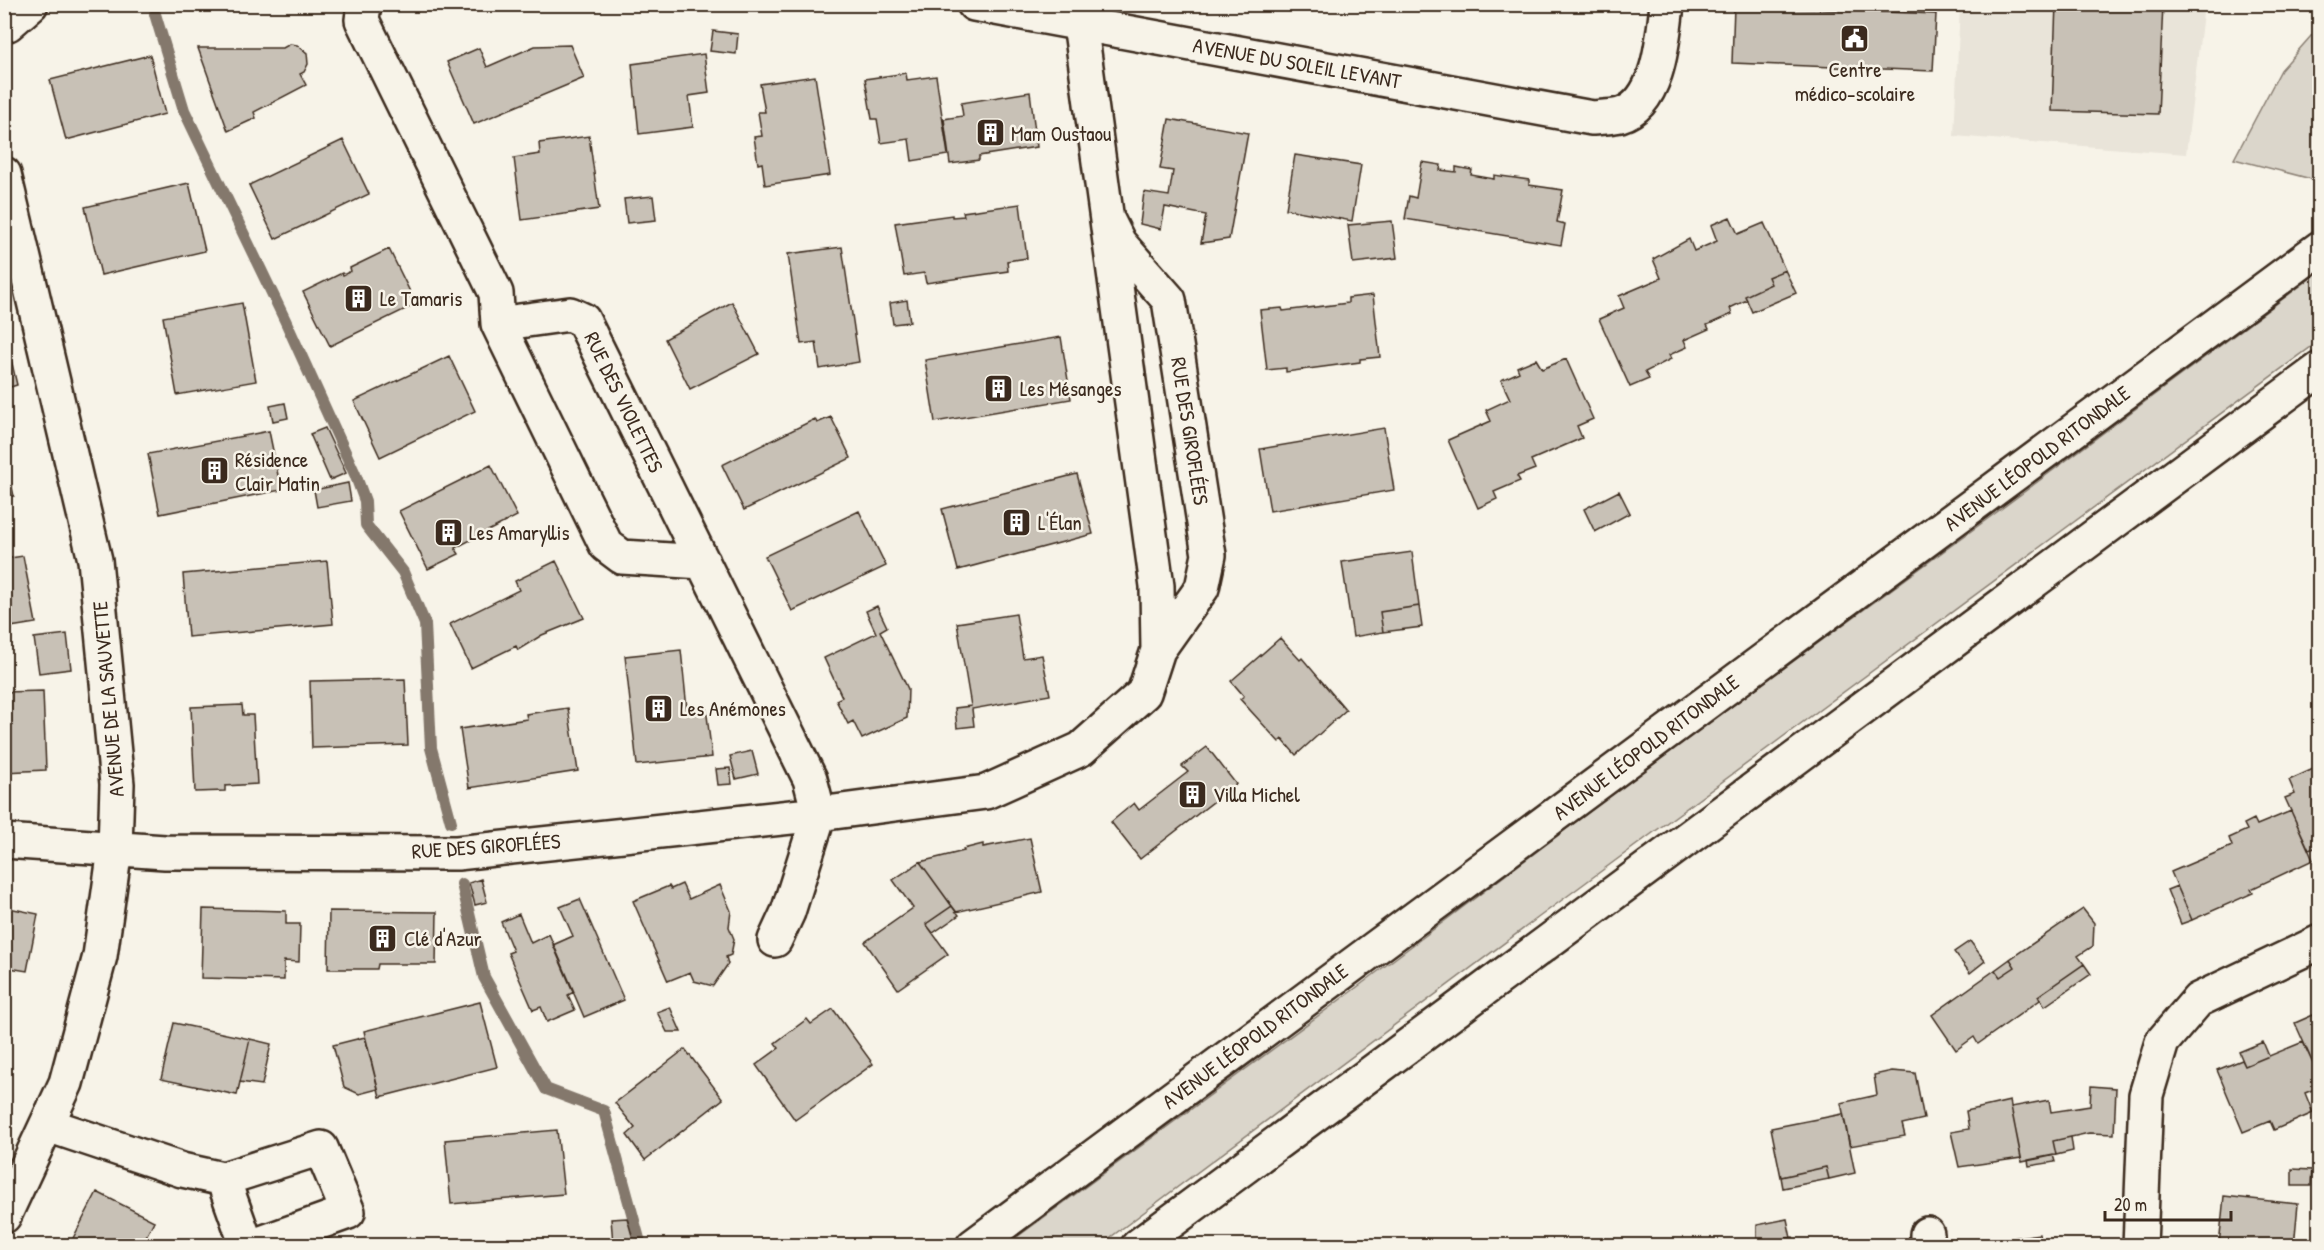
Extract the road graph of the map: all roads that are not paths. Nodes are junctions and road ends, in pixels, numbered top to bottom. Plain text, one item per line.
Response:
1 (364, 4) edge
2 (974, 4) edge
3 (1667, 4) edge
4 (1080, 23) junction
5 (4, 174) edge
6 (1107, 219) junction
7 (2319, 248) edge
8 (498, 324) junction
9 (2319, 369) edge
10 (703, 562) junction
11 (1158, 650) junction
12 (819, 814) junction
13 (4, 841) edge
14 (115, 849) junction
15 (775, 940) dead end
16 (2319, 942) edge
17 (48, 1125) junction
18 (223, 1179) junction
19 (4, 1216) edge
20 (247, 1245) edge
21 (252, 1245) edge
22 (973, 1245) edge
23 (1138, 1245) edge
24 (2140, 1245) edge

1 - 8 main road
2 - 4 main road, AVENUE DU SOLEIL LEVANT
3 - 4 main road, AVENUE DU SOLEIL LEVANT
4 - 6 main road, RUE DES GIROFLÉES
5 - 14 main road, AVENUE DE LA SAUVETTE
6 - 11 main road, RUE DES GIROFLÉES
6 - 11 main road, RUE DES GIROFLÉES
7 - 22 main road, AVENUE LÉOPOLD RITONDALE
8 - 10 main road
8 - 10 main road, RUE DES VIOLETTES
9 - 23 main road
10 - 12 main road, RUE DES VIOLETTES
11 - 12 main road, RUE DES GIROFLÉES
12 - 14 main road, RUE DES GIROFLÉES
12 - 15 main road
13 - 14 main road, RUE DES GIROFLÉES
14 - 17 main road, AVENUE DE LA SAUVETTE
16 - 24 main road
17 - 18 main road
17 - 19 main road, AVENUE DE LA SAUVETTE
18 - 20 main road
18 - 21 main road

